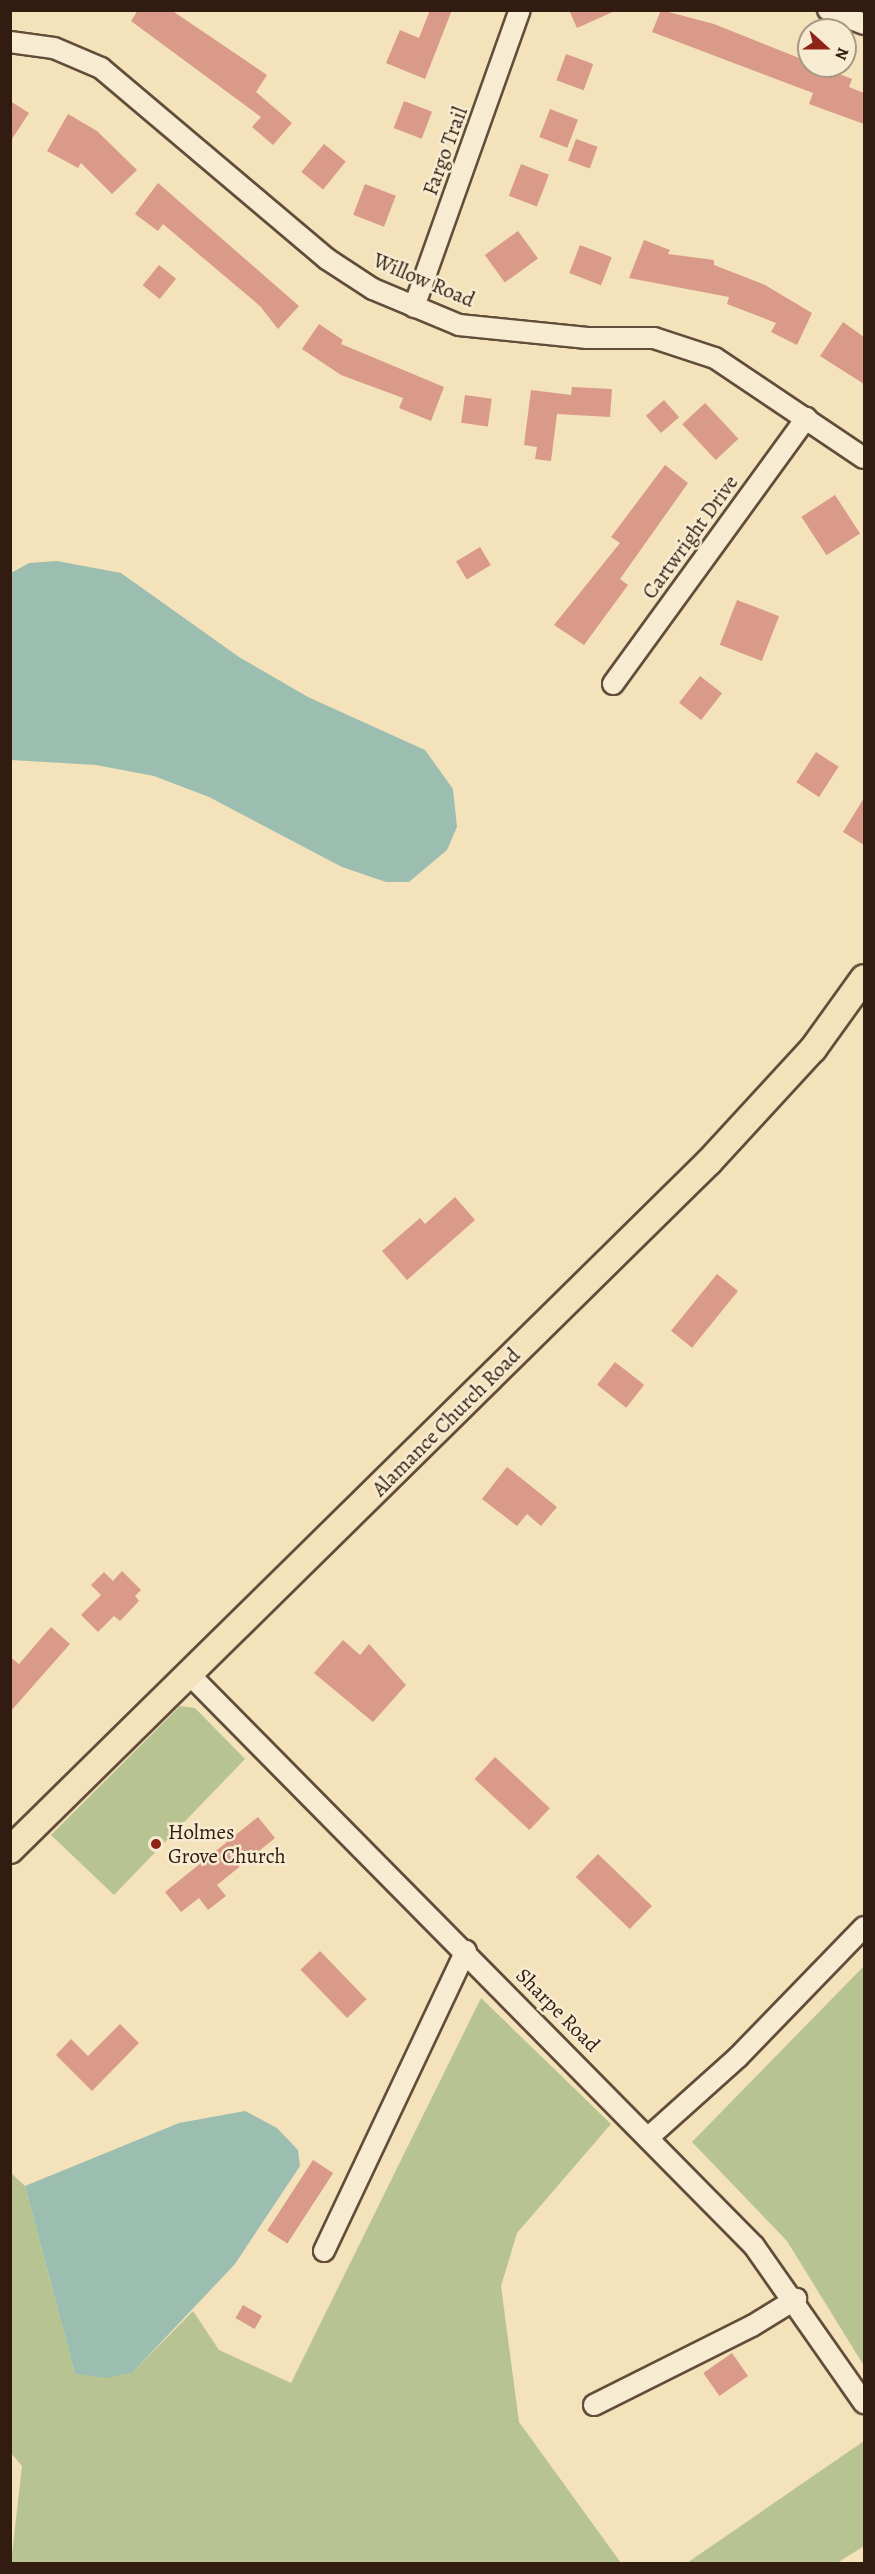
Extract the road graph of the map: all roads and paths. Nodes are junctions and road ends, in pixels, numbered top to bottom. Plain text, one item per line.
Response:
1 (520, 10) edge
2 (828, 10) edge
3 (864, 24) edge
4 (10, 42) edge
5 (414, 307) junction
6 (806, 418) junction
7 (864, 458) edge
8 (613, 684) dead end
9 (864, 978) edge
10 (189, 1674) junction
11 (11, 1848) edge
12 (864, 1927) edge
13 (466, 1951) junction
14 (650, 2136) junction
15 (324, 2251) dead end
16 (796, 2298) junction
17 (864, 2403) edge
18 (594, 2405) dead end

1 - 5 street, Fargo Trail
2 - 3 street
4 - 5 street, Willow Road
5 - 6 street, Willow Road
6 - 7 street, Willow Road
6 - 8 street, Cartwright Drive
9 - 10 main road, Alamance Church Road
10 - 11 main road, Alamance Church Road
10 - 13 street, Sharpe Road
12 - 14 street
13 - 14 street, Sharpe Road
13 - 15 street
14 - 16 street, Sharpe Road
16 - 17 street, Sharpe Road
16 - 18 street

